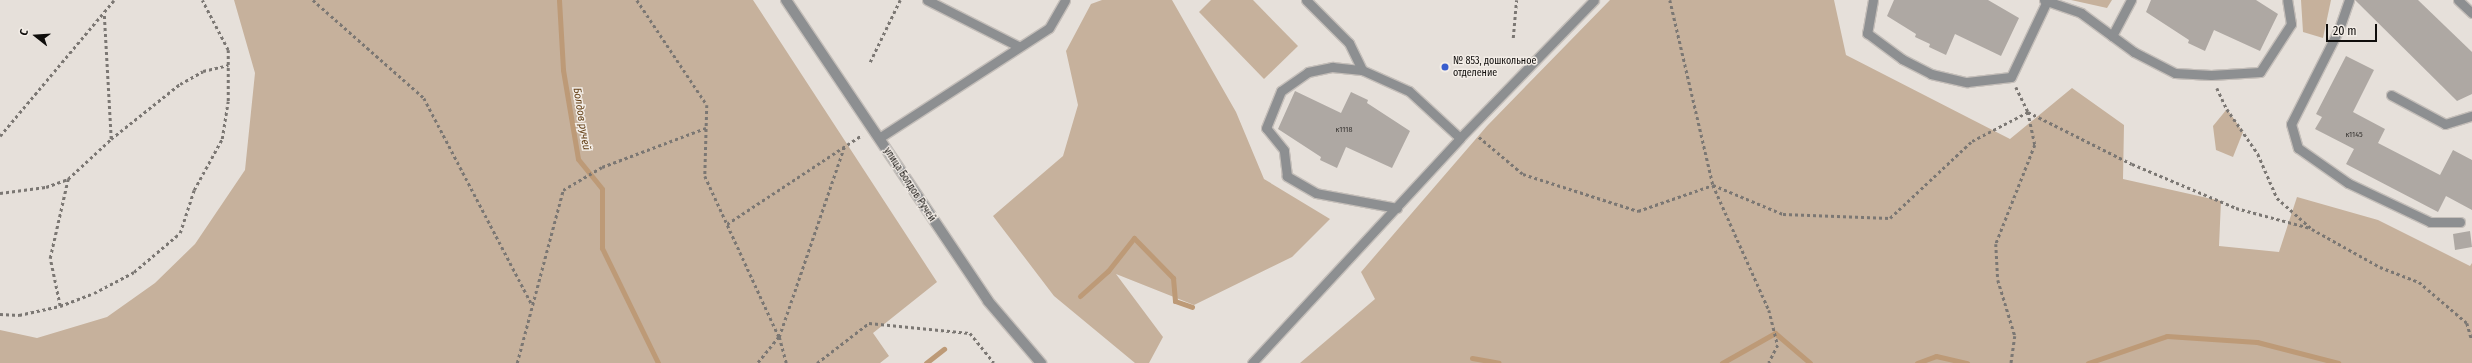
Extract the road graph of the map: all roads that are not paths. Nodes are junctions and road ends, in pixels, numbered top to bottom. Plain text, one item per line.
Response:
1 (786, 0) edge
2 (927, 0) edge
3 (1065, 0) edge
4 (1594, 0) edge
5 (1873, 0) edge
6 (2046, 0) edge
7 (2131, 0) edge
8 (2287, 0) edge
9 (2349, 0) edge
10 (2458, 0) edge
11 (1312, 2) edge
12 (2472, 13) edge
13 (2112, 36) junction
14 (1018, 46) junction
15 (1362, 70) junction
16 (2391, 95) dead end
17 (2472, 116) edge
18 (879, 138) junction
19 (1460, 138) junction
20 (1397, 208) junction
21 (2460, 222) dead end
22 (1041, 363) edge
23 (1252, 363) edge

1 - 18 street, улица Болдов Ручей
2 - 14 lane
3 - 14 lane
4 - 19 lane
5 - 6 lane
6 - 13 lane
7 - 13 lane
8 - 13 lane
9 - 21 lane
10 - 12 lane
11 - 15 lane
14 - 18 lane
15 - 19 lane
15 - 20 lane
16 - 17 lane
18 - 22 street, улица Болдов Ручей
19 - 20 lane
20 - 23 lane

